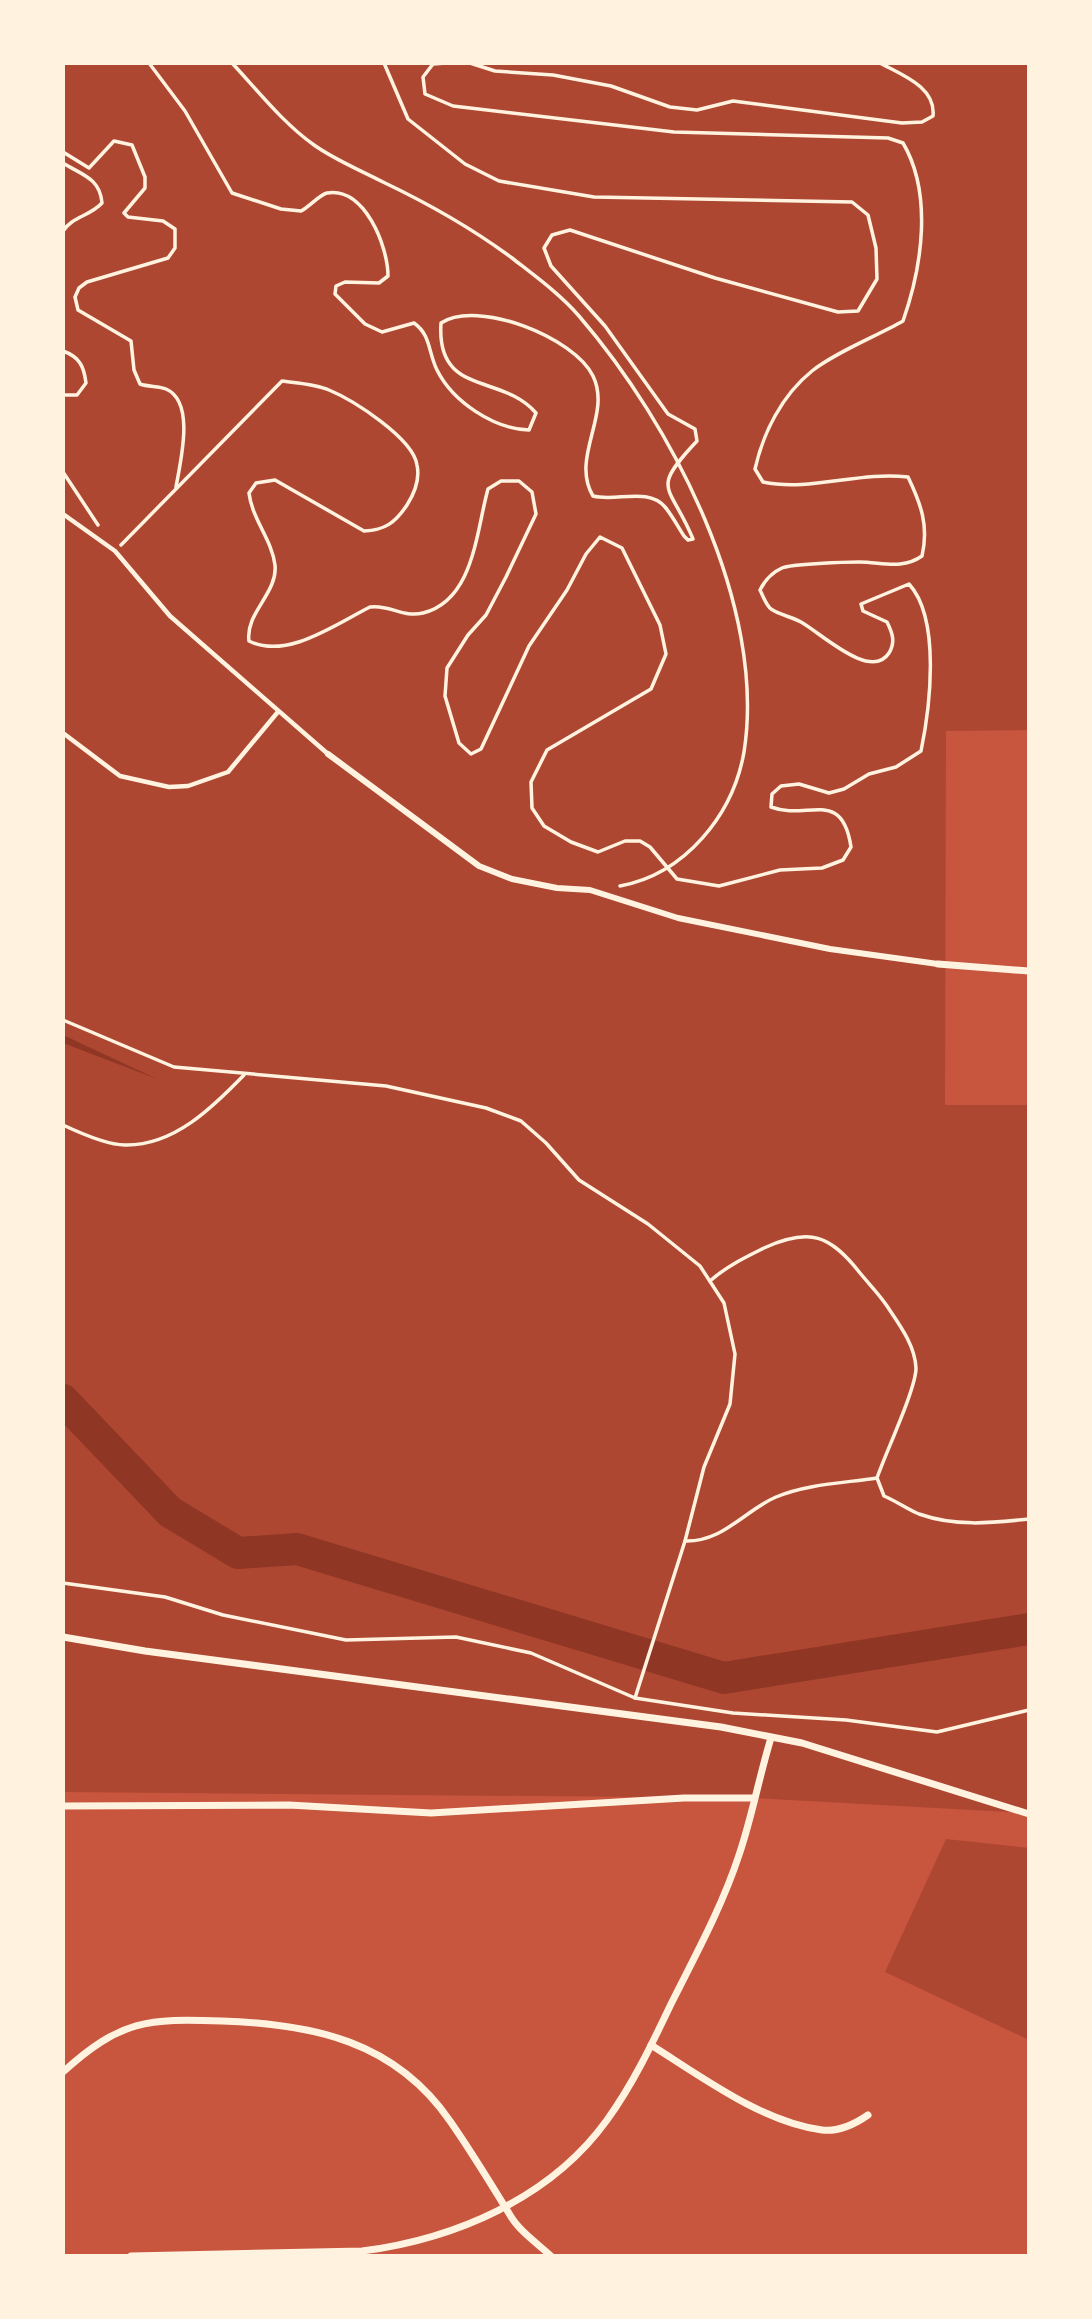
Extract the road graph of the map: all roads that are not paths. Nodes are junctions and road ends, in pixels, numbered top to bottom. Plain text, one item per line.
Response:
1 (63, 514) edge
2 (277, 713) junction
3 (63, 733) edge
4 (328, 754) joint
5 (938, 964) joint
6 (1029, 971) edge
7 (63, 1637) edge
8 (771, 1738) junction
9 (753, 1798) junction
10 (63, 1806) edge
11 (1029, 1814) edge
12 (651, 2045) junction
13 (63, 2072) edge
14 (868, 2115) dead end
15 (507, 2206) junction
16 (131, 2256) edge
17 (551, 2256) edge

1 - 2 lane
2 - 3 lane
2 - 4 lane
4 - 5 street
5 - 6 street
7 - 8 street
8 - 9 street
8 - 11 street
9 - 10 street
9 - 12 street
12 - 14 street
12 - 15 street
13 - 15 street
15 - 16 street
15 - 17 street

